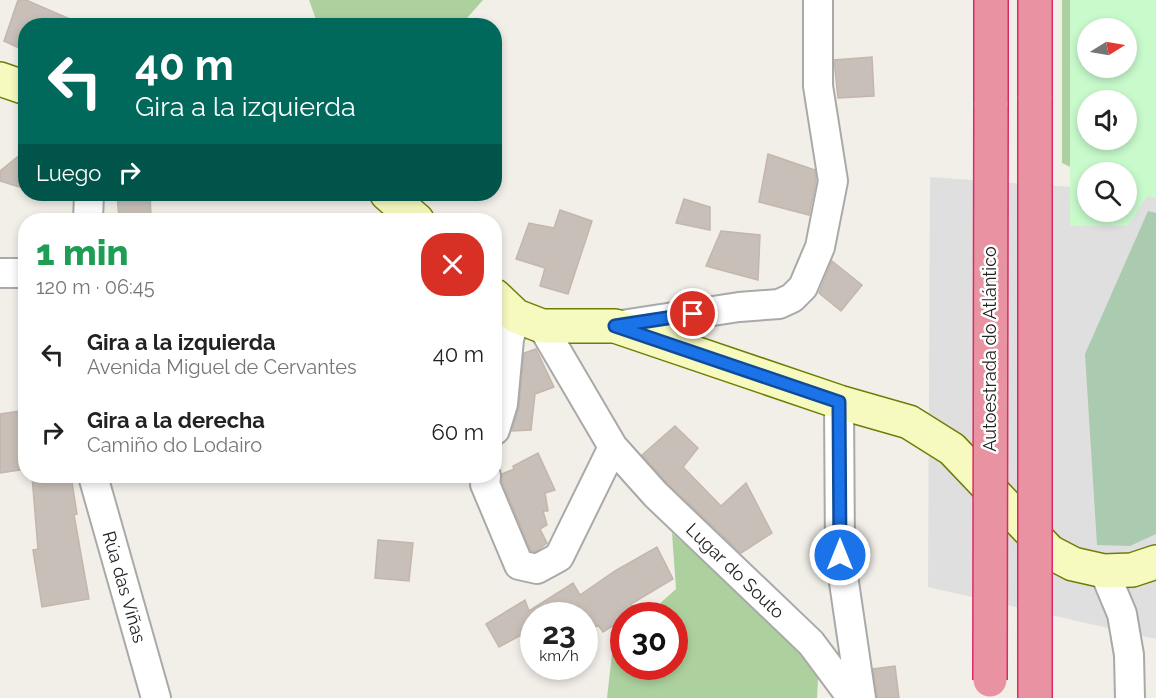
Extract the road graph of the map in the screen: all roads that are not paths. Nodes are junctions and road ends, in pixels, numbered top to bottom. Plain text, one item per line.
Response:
1 (818, 0) edge
2 (991, 0) edge
3 (1035, 0) edge
4 (395, 201) edge
5 (409, 213) edge
6 (0, 273) edge
7 (18, 273) edge
8 (518, 313) edge
9 (615, 326) junction
10 (839, 402) junction
11 (502, 407) edge
12 (613, 447) junction
13 (95, 483) edge
14 (484, 483) edge
15 (1156, 562) edge
16 (1104, 571) junction
17 (990, 689) edge
18 (156, 698) edge
19 (852, 698) edge
20 (861, 698) edge
21 (1035, 698) edge
22 (1130, 698) edge

1 - 9 street
2 - 17 highway, Autoestrada do Atlántico, bridge
3 - 21 highway, bridge
4 - 5 street
6 - 7 street
8 - 9 street
8 - 11 street
8 - 12 street, Lugar do Souto
9 - 10 street
10 - 16 street
10 - 20 street
12 - 14 street
12 - 19 street, Lugar do Souto
13 - 18 street, Rúa das Viñas
15 - 16 street
16 - 22 street

